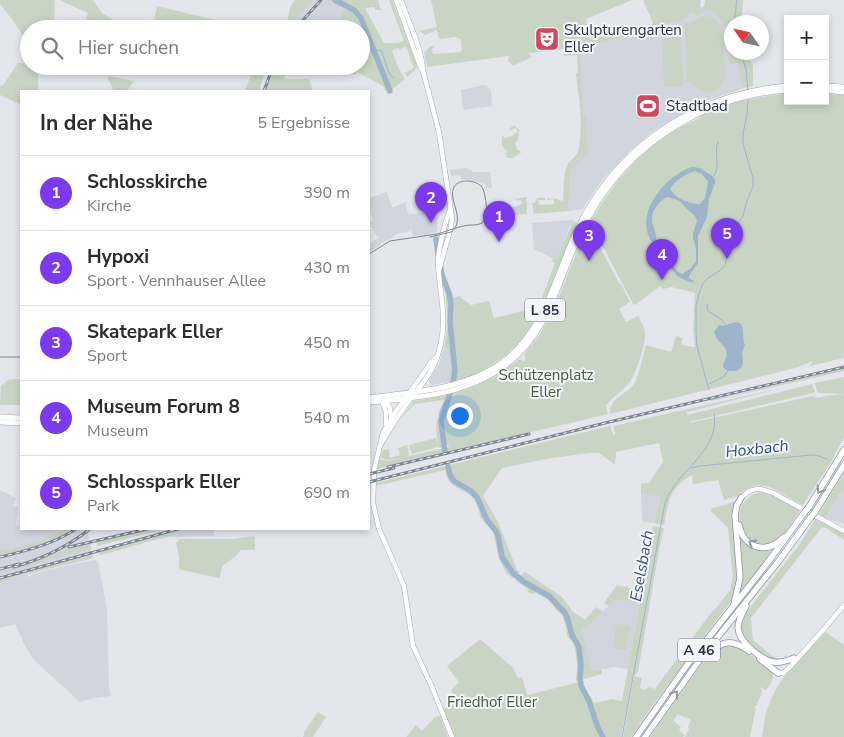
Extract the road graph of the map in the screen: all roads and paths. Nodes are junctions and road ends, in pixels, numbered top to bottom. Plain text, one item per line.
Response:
1 (396, 0) edge
2 (401, 0) edge
3 (423, 71) junction
4 (784, 86) edge
5 (829, 86) edge
6 (844, 88) edge
7 (784, 90) edge
8 (829, 90) edge
9 (844, 92) edge
10 (751, 93) junction
11 (450, 210) junction
12 (444, 235) junction
13 (442, 257) junction
14 (437, 357) junction
15 (426, 379) junction
16 (448, 389) junction
17 (432, 390) junction
18 (417, 392) junction
19 (411, 395) junction
20 (370, 398) edge
21 (405, 398) junction
22 (383, 399) junction
23 (370, 402) edge
24 (0, 417) edge
25 (20, 418) edge
26 (391, 418) junction
27 (0, 422) edge
28 (20, 423) edge
29 (385, 428) junction
30 (385, 438) junction
31 (379, 449) junction
32 (844, 450) edge
33 (844, 465) edge
34 (743, 498) junction
35 (793, 530) junction
36 (844, 531) edge
37 (748, 599) junction
38 (734, 605) junction
39 (844, 605) edge
40 (803, 652) junction
41 (702, 658) junction
42 (794, 658) junction
43 (778, 673) junction
44 (452, 737) edge
45 (636, 737) edge
46 (645, 737) edge

1 - 3 main road
2 - 3 main road
3 - 11 main road
4 - 10 main road, L 85
5 - 6 main road
7 - 10 main road, L 85
8 - 9 main road
10 - 16 main road, L 85
11 - 12 main road
11 - 12 main road
12 - 13 main road
12 - 13 main road
13 - 14 main road
14 - 15 main road
14 - 19 main road
15 - 17 main road
15 - 18 main road
16 - 17 main road, L 85
16 - 19 main road, L 85
17 - 18 main road, L 85
18 - 19 main road, L 85
19 - 21 main road, L 85
19 - 22 main road, L 85
19 - 30 main road
20 - 22 main road, L 85
21 - 22 main road, L 85
21 - 26 main road
22 - 23 main road, L 85
22 - 26 main road
22 - 29 main road
24 - 25 main road
26 - 29 main road
26 - 30 main road
27 - 28 main road
29 - 31 main road
30 - 31 main road
31 - 44 main road
32 -> 35 highway, A 46, bridge
33 - 37 highway, A 46
35 -> 34 highway
34 - 36 main road
34 - 38 highway
35 - 38 highway, A 46
37 - 41 highway, A 46
37 - 42 highway
38 - 45 highway, A 46
39 - 40 main road
40 - 42 main road
40 - 43 main road
41 - 43 highway
46 -> 41 highway, A 46
42 - 43 main road

